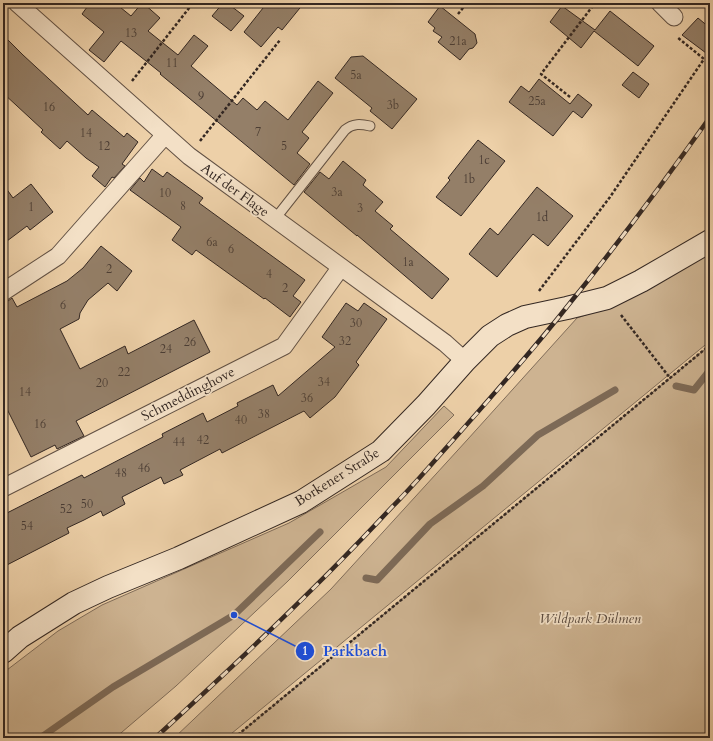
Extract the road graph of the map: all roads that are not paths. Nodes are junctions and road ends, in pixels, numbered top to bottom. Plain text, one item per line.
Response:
1 (17, 3) edge
2 (660, 3) edge
3 (674, 17) road end
4 (370, 126) dead end
5 (165, 135) junction
6 (275, 219) junction
7 (710, 241) edge
8 (341, 267) junction
9 (3, 292) edge
10 (466, 361) junction
11 (4, 485) edge
12 (3, 652) edge

1 - 5 street, Auf der Flage
2 - 3 street
4 - 6 lane
5 - 6 street, Auf der Flage
5 - 9 street
6 - 8 street, Auf der Flage
7 - 10 street, Borkener Straße
8 - 10 street, Auf der Flage
8 - 11 street, Schmeddinghove
10 - 12 street, Borkener Straße

